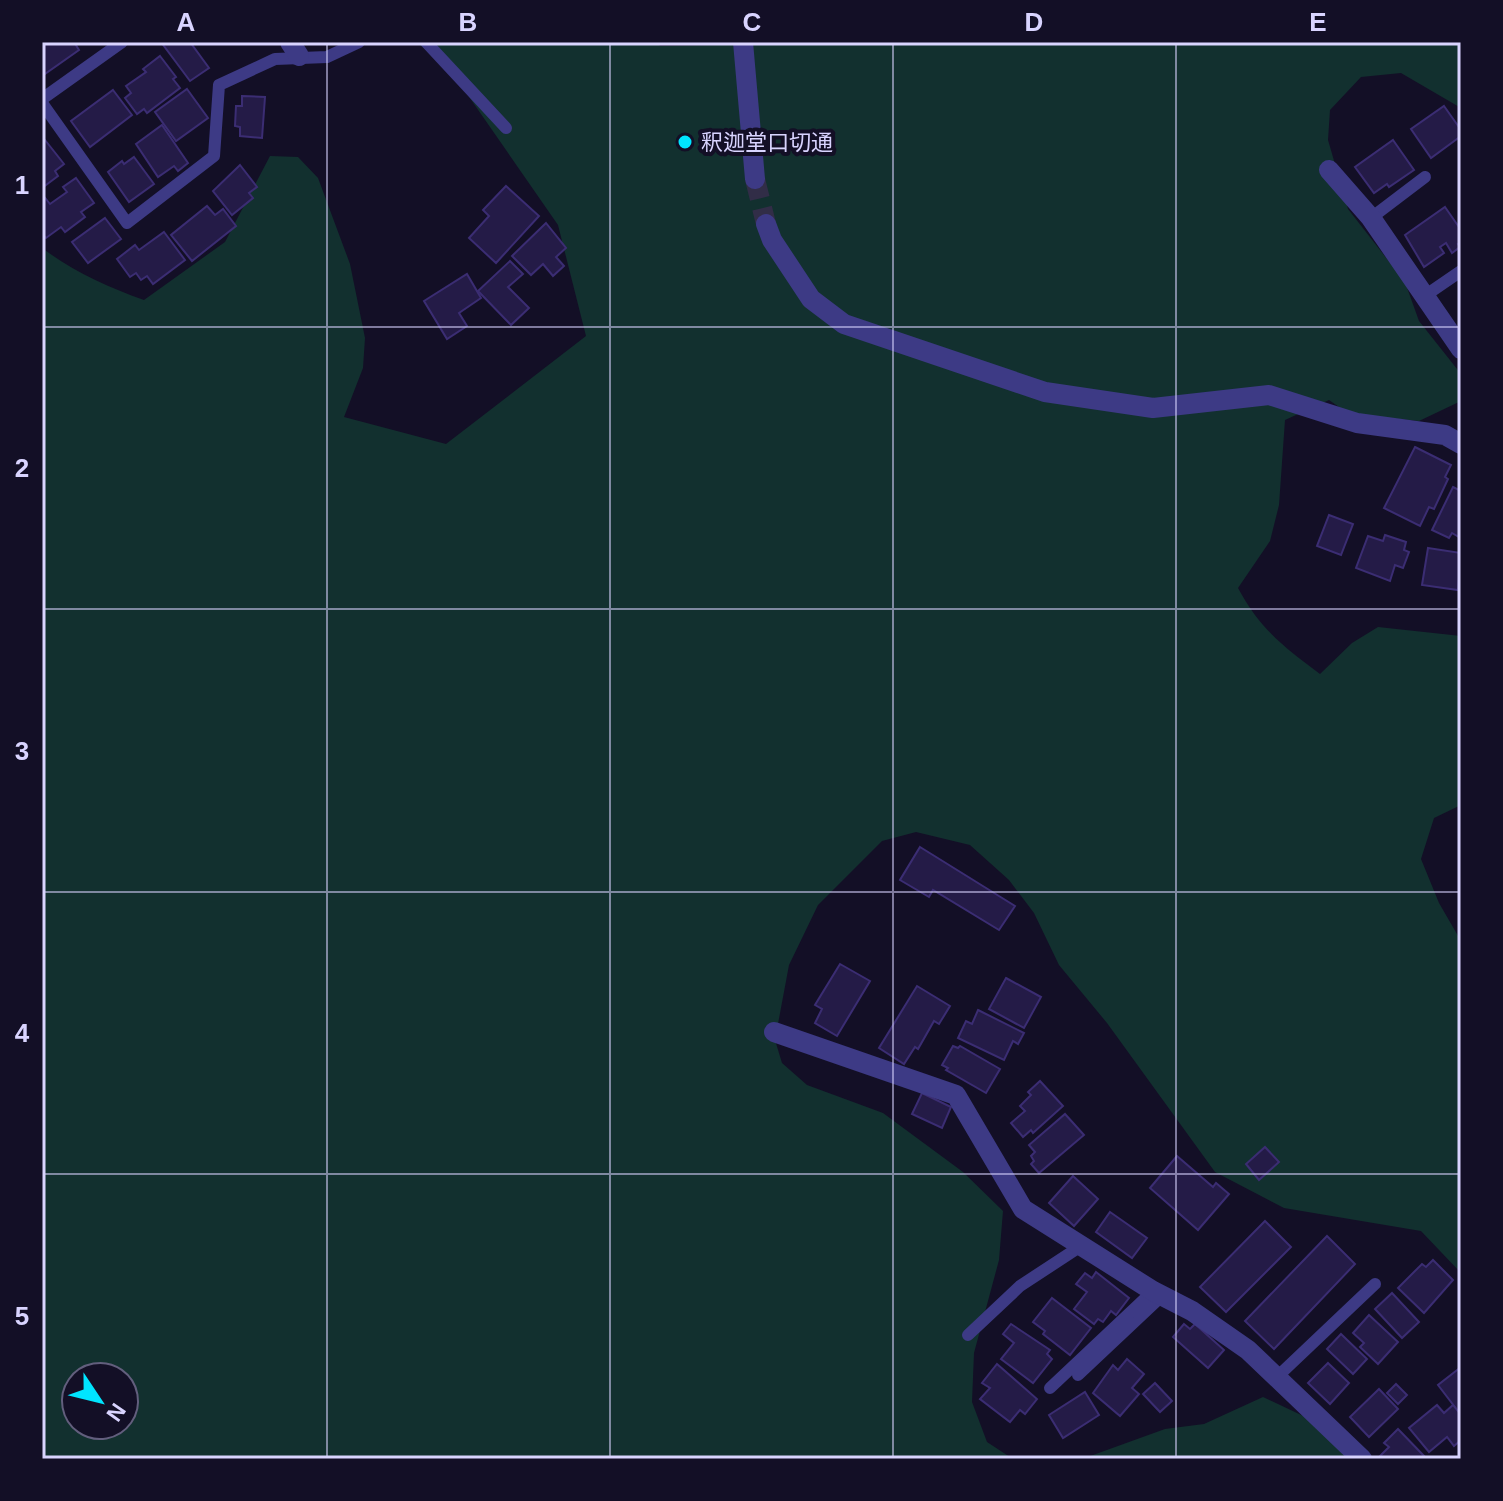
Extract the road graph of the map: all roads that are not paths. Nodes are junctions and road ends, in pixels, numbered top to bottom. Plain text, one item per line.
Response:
1 (122, 42) edge
2 (359, 42) edge
3 (426, 42) edge
4 (743, 42) edge
5 (295, 49) edge
6 (42, 101) edge
7 (506, 128) dead end
8 (1329, 170) dead end
9 (1425, 177) dead end
10 (755, 179) tunnel mouth
11 (1371, 218) junction
12 (766, 224) tunnel mouth
13 (1461, 271) edge
14 (1426, 295) junction
15 (1461, 349) edge
16 (1461, 444) edge
17 (774, 1032) dead end
18 (1081, 1246) junction
19 (1375, 1284) dead end
20 (1157, 1294) junction
21 (968, 1335) dead end
22 (1078, 1375) dead end
23 (1277, 1377) junction
24 (1050, 1388) dead end
25 (1362, 1459) edge

1 - 6 lane
2 - 5 lane
3 - 7 lane
4 - 10 street
5 - 6 lane
8 - 11 street
9 - 11 lane
11 - 14 street
12 - 16 street
13 - 14 lane
14 - 15 street
17 - 18 street
18 - 20 street
18 - 21 lane
19 - 23 lane
20 - 22 lane
20 - 23 street
20 - 24 lane
23 - 25 street

